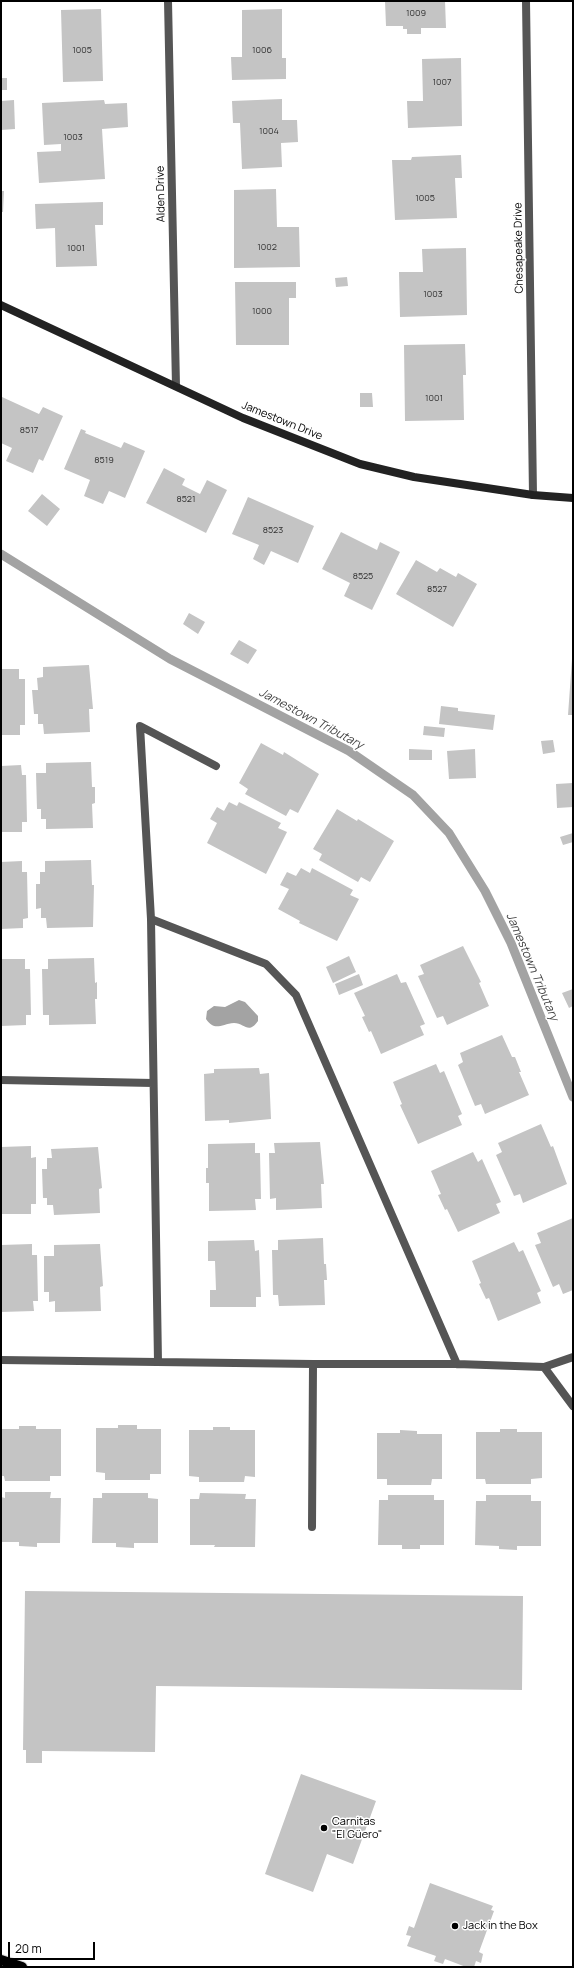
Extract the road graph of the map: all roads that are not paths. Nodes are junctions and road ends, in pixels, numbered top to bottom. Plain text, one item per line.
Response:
1 (168, 1) edge
2 (526, 1) edge
3 (1, 305) edge
4 (176, 386) junction
5 (533, 495) junction
6 (573, 498) edge
7 (216, 766) dead end
8 (151, 919) junction
9 (1, 1080) edge
10 (153, 1083) junction
11 (573, 1357) edge
12 (1, 1360) edge
13 (158, 1362) junction
14 (313, 1364) junction
15 (457, 1364) junction
16 (544, 1367) junction
17 (573, 1406) edge
18 (312, 1526) dead end
19 (1, 1960) edge
20 (22, 1967) edge

1 - 4 street, Alden Drive
2 - 5 street, Chesapeake Drive
3 - 4 street, Jamestown Drive
4 - 5 street, Jamestown Drive
5 - 6 street, Jamestown Drive
7 - 8 street
8 - 10 street
8 - 15 street
9 - 10 street
10 - 13 street
11 - 16 street
12 - 13 street
13 - 14 street
14 - 15 street
14 - 18 street
15 - 16 street
16 - 17 street
19 - 20 main road

